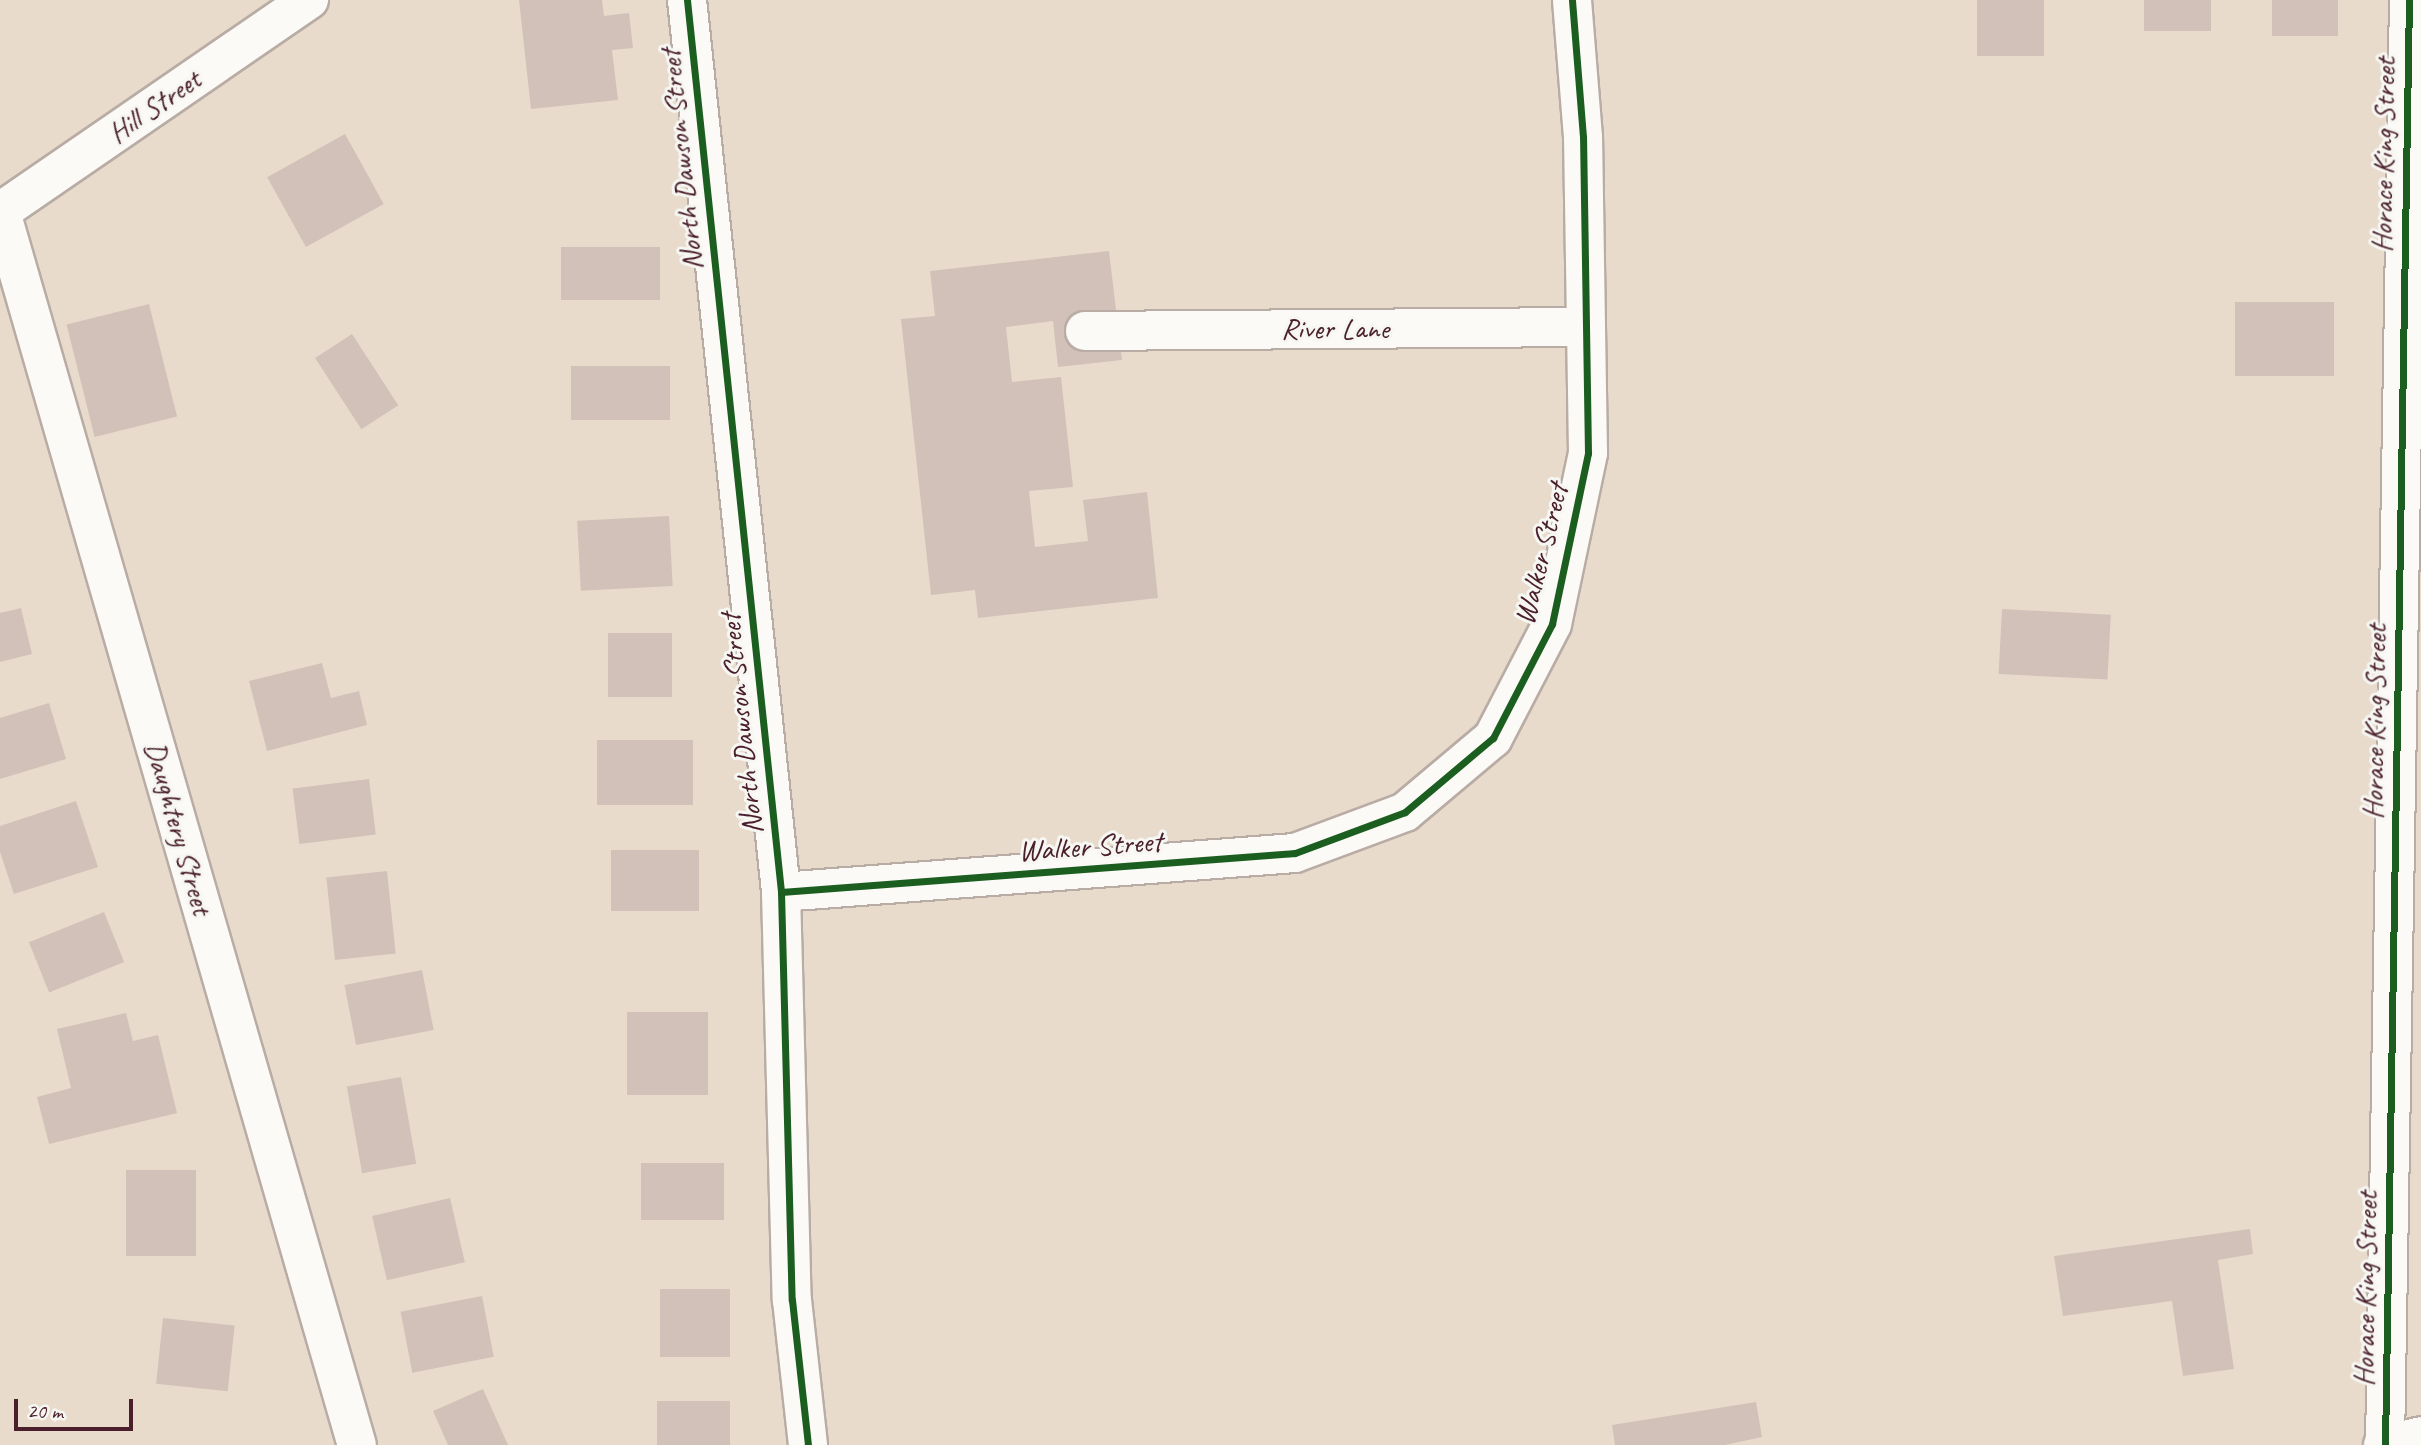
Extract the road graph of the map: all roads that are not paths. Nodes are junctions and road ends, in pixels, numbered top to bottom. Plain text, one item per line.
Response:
1 (309, 0) edge
2 (687, 0) edge
3 (1572, 0) edge
4 (2412, 13) edge
5 (0, 212) edge
6 (1586, 327) junction
7 (1085, 331) dead end
8 (782, 892) junction
9 (2421, 1436) edge
10 (357, 1445) edge
11 (808, 1445) edge
12 (2385, 1445) edge

1 - 5 street, Hill Street
2 - 8 street, North Dawson Street
3 - 6 street, Walker Street
4 - 12 street, Horace King Street
5 - 10 street, Daughtery Street
6 - 7 street, River Lane
6 - 8 street, Walker Street
8 - 11 street, North Dawson Street
9 - 12 street

